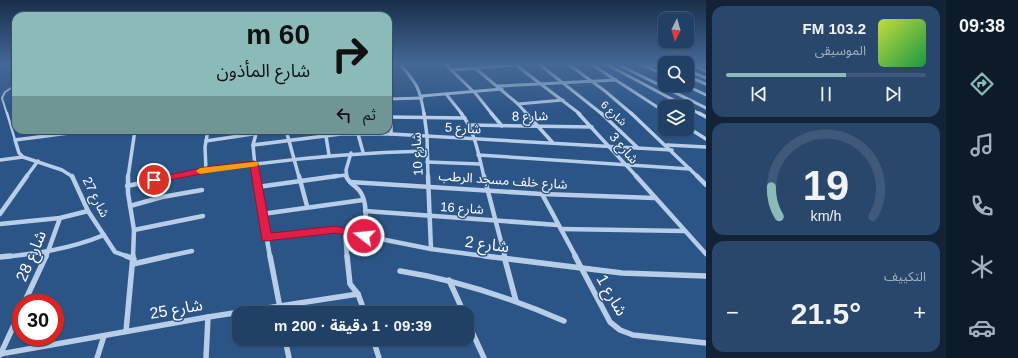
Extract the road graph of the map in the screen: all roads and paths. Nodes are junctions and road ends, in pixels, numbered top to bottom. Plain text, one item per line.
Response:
1 (414, 81) edge
2 (462, 81) edge
3 (491, 81) edge
4 (537, 81) edge
5 (592, 81) junction
6 (599, 81) edge
7 (617, 81) edge
8 (637, 81) edge
9 (651, 81) edge
10 (565, 82) junction
11 (541, 84) junction
12 (498, 86) junction
13 (12, 88) edge
14 (502, 89) junction
15 (694, 89) edge
16 (473, 92) junction
17 (446, 94) junction
18 (706, 95) edge
19 (421, 97) junction
20 (392, 98) edge
21 (563, 100) junction
22 (518, 104) junction
23 (658, 107) edge
24 (706, 108) edge
25 (392, 117) edge
26 (424, 117) junction
27 (706, 117) edge
28 (465, 118) junction
29 (469, 125) junction
30 (502, 126) junction
31 (539, 126) junction
32 (592, 127) junction
33 (12, 130) edge
34 (694, 131) edge
35 (13, 134) edge
36 (61, 134) edge
37 (134, 134) edge
38 (207, 134) edge
39 (245, 134) edge
40 (256, 134) edge
41 (287, 134) edge
42 (358, 134) junction
43 (391, 134) joint
44 (326, 136) junction
45 (426, 136) junction
46 (474, 138) junction
47 (706, 139) edge
48 (15, 140) junction
49 (288, 140) junction
50 (206, 141) junction
51 (553, 143) junction
52 (253, 145) junction
53 (666, 145) junction
54 (610, 146) junction
55 (706, 147) edge
56 (638, 148) junction
57 (672, 150) junction
58 (427, 151) junction
59 (363, 152) junction
60 (351, 153) junction
61 (329, 155) junction
62 (478, 156) junction
63 (23, 157) junction
64 (293, 158) junction
65 (0, 160) edge
66 (38, 161) junction
67 (427, 162) junction
68 (254, 163) junction
69 (480, 164) junction
70 (625, 165) junction
71 (690, 169) junction
72 (206, 170) junction
73 (346, 176) junction
74 (300, 182) junction
75 (350, 182) junction
76 (706, 185) edge
77 (128, 186) junction
78 (428, 186) junction
79 (257, 187) junction
80 (202, 190) dead end
81 (487, 190) junction
82 (542, 194) junction
83 (655, 198) junction
84 (364, 200) junction
85 (0, 206) edge
86 (6, 206) junction
87 (130, 206) junction
88 (307, 206) junction
89 (88, 211) junction
90 (365, 211) junction
91 (0, 214) edge
92 (262, 214) junction
93 (204, 216) dead end
94 (430, 216) junction
95 (60, 218) junction
96 (495, 221) junction
97 (0, 224) edge
98 (559, 227) junction
99 (134, 230) junction
100 (345, 231) junction
101 (684, 231) junction
102 (104, 235) junction
103 (364, 236) junction
104 (266, 237) junction
105 (431, 249) junction
106 (192, 251) dead end
107 (48, 252) junction
108 (706, 254) edge
109 (0, 258) edge
110 (506, 259) junction
111 (134, 262) junction
112 (582, 268) junction
113 (400, 271) dead end
114 (706, 276) edge
115 (449, 280) junction
116 (28, 294) edge
117 (358, 294) junction
118 (516, 301) junction
119 (279, 305) junction
120 (362, 306) edge
121 (461, 306) edge
122 (208, 317) junction
123 (564, 321) dead end
124 (12, 329) edge
125 (126, 331) junction
126 (104, 336) junction
127 (474, 336) edge
128 (706, 343) edge
129 (287, 346) edge
130 (375, 346) edge
131 (0, 354) edge
132 (97, 358) edge
133 (206, 358) edge
134 (289, 358) edge
135 (379, 358) edge
136 (484, 358) edge

1 - 19 street, شارع 10
2 - 16 street
3 - 12 street
4 - 11 street, شارع 3
5 - 6 street
5 - 10 street
5 - 53 street
7 - 23 street
8 - 27 street
9 - 24 street
10 - 11 street
10 - 56 street, شارع 6
11 - 12 street
11 - 21 street, شارع 3
12 - 14 street
13 - 33 lane
14 - 16 street
14 - 22 street
15 - 18 street
16 - 17 street
16 - 30 street
17 - 19 street
17 - 28 street
19 - 20 street
19 - 26 street, شارع 10
21 - 22 street
21 - 32 street, شارع 3
22 - 31 street
25 - 26 street
26 - 28 street
26 - 45 street, شارع 10
28 - 29 street
29 - 30 street, شارع 8
29 - 46 street
30 - 31 street, شارع 8
31 - 32 street, شارع 8
31 - 51 street
32 - 54 street, شارع 3
34 - 47 street
35 - 48 lane
36 - 48 street
37 - 77 street
38 - 50 street
39 - 50 street
40 - 52 street
41 - 49 street
42 - 43 street, شارع 5
42 - 44 street, شارع 5
42 - 59 street
43 - 45 street, شارع 5
44 - 49 street, شارع 5
44 - 61 street
45 - 46 street, شارع 5
45 - 58 street, شارع 10
46 - 51 street, شارع 5
46 - 62 street
48 - 63 street
49 - 52 street, شارع 5
49 - 64 street
50 - 72 street
51 - 54 street, شارع 5
52 - 68 street
53 - 55 street
53 - 57 street
54 - 56 street, شارع 5
54 - 70 street, شارع 3
56 - 57 street, شارع 5
57 - 71 street
58 - 59 street
58 - 67 street, شارع 10
59 - 60 street
60 - 61 street
60 - 73 street
61 - 64 street
62 - 69 street
62 - 70 street
63 - 65 street
63 - 66 street, شارع 27
64 - 68 street
64 - 74 street
66 - 86 street
66 - 89 street, شارع 27
67 - 69 street
67 - 78 street, شارع 10
68 - 72 street
68 - 79 street
69 - 81 street
70 - 71 street
70 - 83 street, شارع 3
71 - 76 street
72 - 77 street
73 - 74 street
73 - 75 street
74 - 79 street
74 - 88 street
75 - 78 street, شارع خلف مسجد الرطب
75 - 84 street
77 - 87 street
78 - 81 street, شارع خلف مسجد الرطب
78 - 94 street, شارع 10
79 - 92 street
80 - 87 street
81 - 82 street, شارع خلف مسجد الرطب
81 - 96 street
82 - 83 street, شارع خلف مسجد الرطب
82 - 98 street, شارع 1
83 - 101 street, شارع 3
84 - 88 street
84 - 90 street
85 - 86 street
86 - 91 street
87 - 99 street
88 - 92 street
89 - 95 street
89 - 102 street, شارع 27
90 - 94 street, شارع 16
90 - 103 street
92 - 104 street
93 - 99 street
94 - 96 street, شارع 16
94 - 105 street, شارع 10
95 - 97 street
95 - 107 street, شارع 28
96 - 98 street, شارع 16
96 - 110 street
98 - 101 street, شارع 16
98 - 112 street, شارع 1
99 - 111 street
100 - 103 street, شارع 2
100 - 104 street, شارع 2
100 - 117 street
101 - 108 street, شارع 3
102 - 107 street
102 - 111 street, شارع 27
103 - 105 street, شارع 2
104 - 119 street
105 - 110 street, شارع 2
106 - 111 street
107 - 109 street
107 - 116 street, شارع 28
110 - 112 street, شارع 2
110 - 118 street
111 - 125 street
112 - 114 street, شارع 2
112 - 128 street, شارع 1
113 - 115 street
115 - 118 street
115 - 121 street
117 - 119 street, شارع 25
117 - 120 street
118 - 123 street
119 - 122 street, شارع 25
122 - 125 street, شارع 25
122 - 133 street
124 - 131 street
125 - 126 street, شارع 25
126 - 131 street, شارع 25
126 - 132 street
127 - 136 street
129 - 134 street
130 - 135 street

